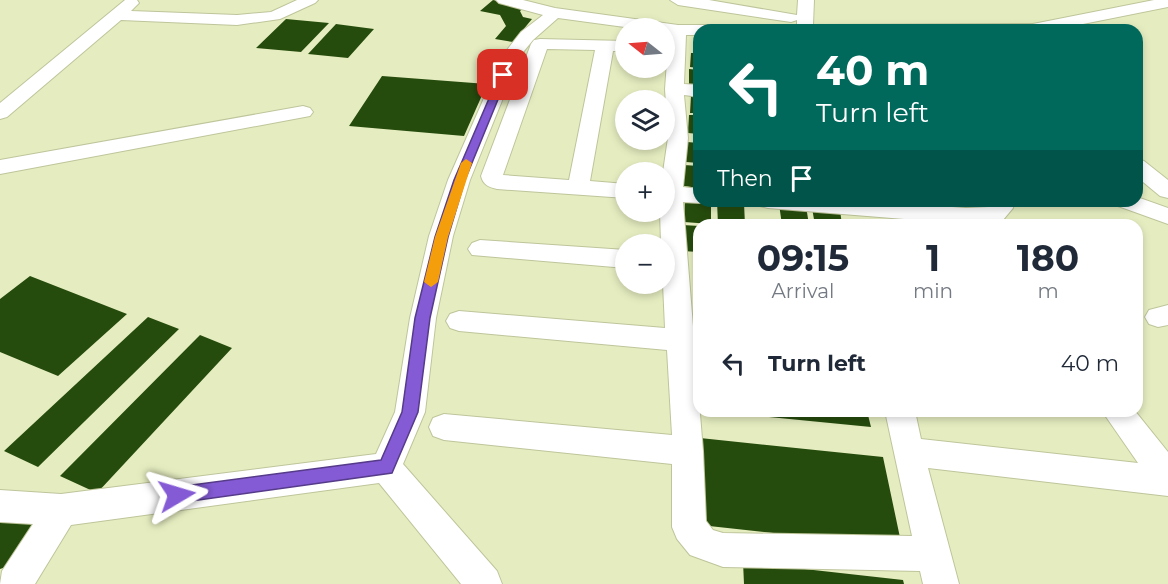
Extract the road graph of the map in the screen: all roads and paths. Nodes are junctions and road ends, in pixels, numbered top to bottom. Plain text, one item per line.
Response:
1 (134, 0) edge
2 (310, 0) edge
3 (504, 0) edge
4 (678, 0) edge
5 (806, 0) edge
6 (1168, 2) edge
7 (544, 6) edge
8 (1133, 9) junction
9 (117, 15) junction
10 (1168, 19) edge
11 (806, 24) edge
12 (1062, 24) edge
13 (615, 26) edge
14 (693, 39) edge
15 (675, 42) edge
16 (675, 43) edge
17 (615, 46) edge
18 (693, 48) edge
19 (674, 78) edge
20 (674, 89) junction
21 (693, 91) edge
22 (303, 112) dead end
23 (0, 113) edge
24 (678, 138) junction
25 (693, 139) edge
26 (0, 167) edge
27 (1143, 171) edge
28 (578, 189) junction
29 (615, 191) edge
30 (1168, 191) edge
31 (678, 194) edge
32 (824, 207) edge
33 (1002, 207) edge
34 (1143, 207) edge
35 (862, 211) edge
36 (1168, 216) edge
37 (957, 219) edge
38 (974, 219) edge
39 (673, 234) edge
40 (480, 249) dead end
41 (615, 259) edge
42 (674, 294) edge
43 (459, 321) dead end
44 (681, 340) junction
45 (901, 417) edge
46 (1122, 417) edge
47 (444, 427) dead end
48 (688, 451) junction
49 (908, 452) junction
50 (386, 467) junction
51 (1168, 479) edge
52 (0, 506) edge
53 (61, 510) junction
54 (937, 569) edge
55 (15, 584) edge
56 (484, 584) edge

1 - 9 street
2 - 9 street
3 - 7 street
4 - 11 street
5 - 11 street
6 - 8 street
7 - 13 street
7 - 50 street
8 - 10 street
8 - 12 street
9 - 23 street
14 - 15 street
16 - 18 street
17 - 28 street
17 - 28 street
19 - 20 street
20 - 21 street
20 - 24 street
22 - 26 street
24 - 25 street
24 - 31 street
27 - 30 street
28 - 29 street
31 - 39 street
32 - 35 street
33 - 38 street
34 - 36 street
35 - 37 street
40 - 41 street
42 - 44 street
43 - 44 street
44 - 48 street
45 - 49 street
46 - 51 street
47 - 48 street
48 - 54 street
49 - 51 street
49 - 54 street
50 - 53 street
50 - 56 street
52 - 53 street
53 - 55 street

